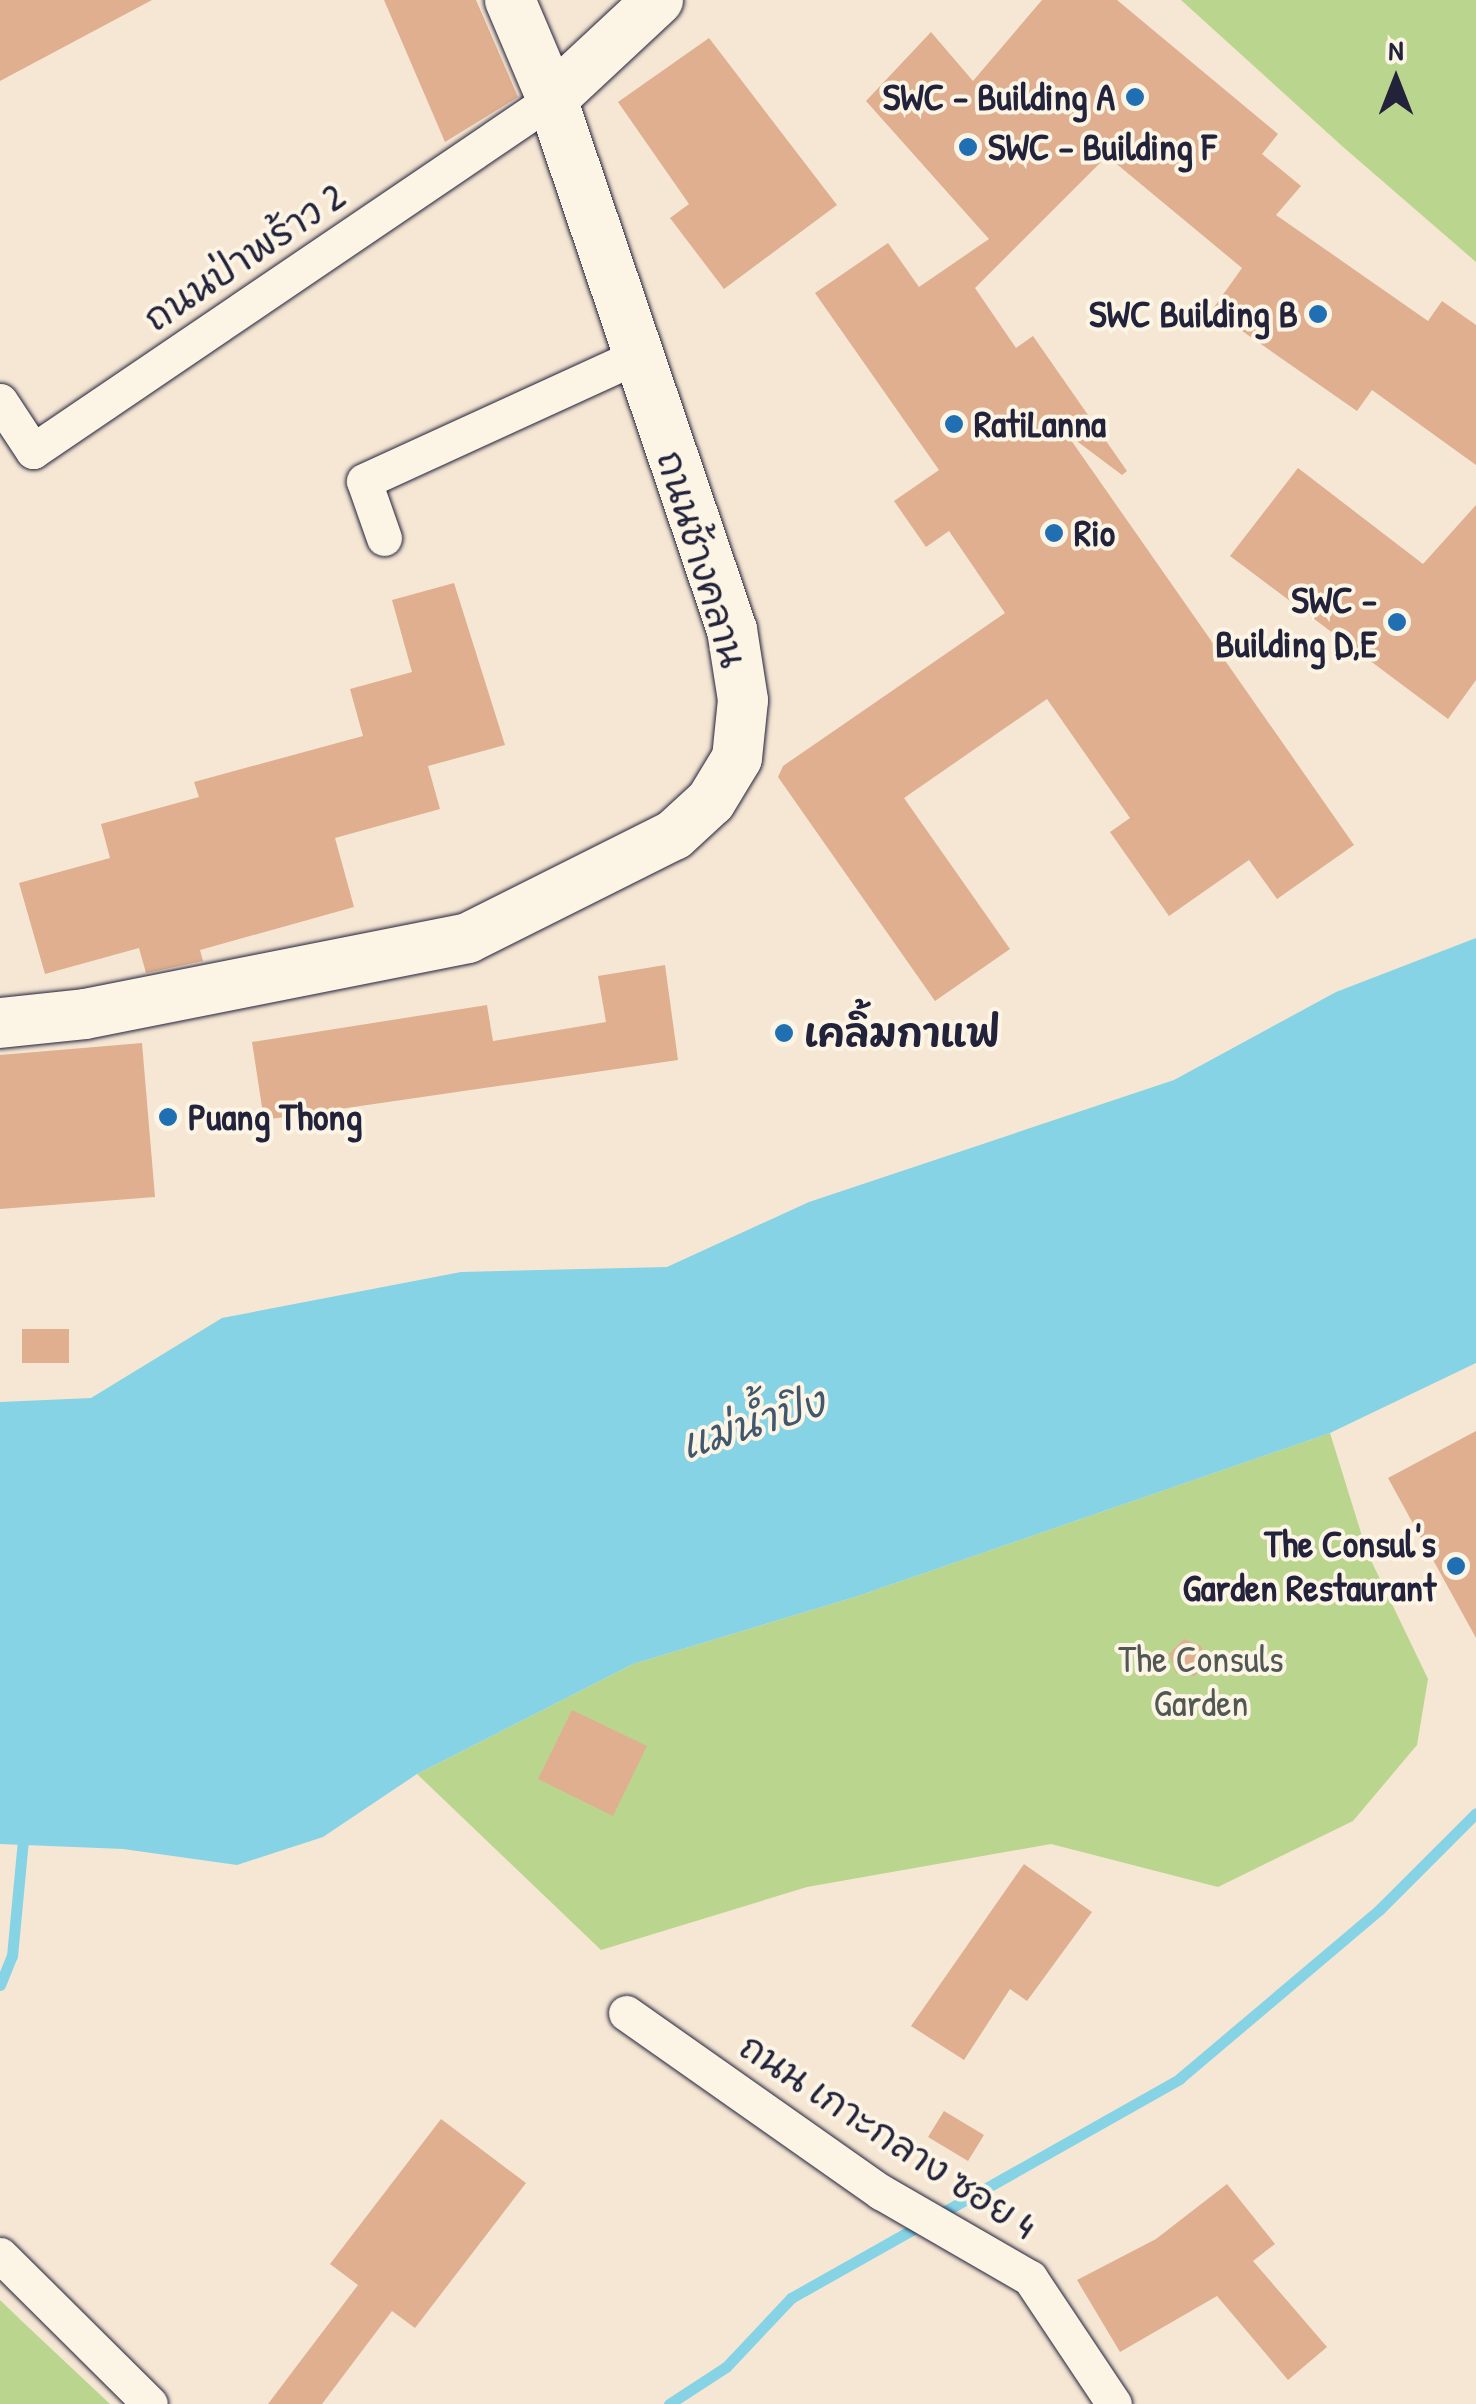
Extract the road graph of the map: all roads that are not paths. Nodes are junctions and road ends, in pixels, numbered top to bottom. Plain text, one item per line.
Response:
1 (510, 0) edge
2 (658, 0) edge
3 (552, 99) junction
4 (637, 356) junction
5 (0, 401) edge
6 (384, 538) dead end
7 (0, 1023) edge
8 (626, 2012) dead end
9 (0, 2254) edge
10 (150, 2404) edge
11 (1114, 2404) edge

1 - 3 street, ถนนช้างคลาน
2 - 3 street
3 - 4 street, ถนนช้างคลาน
3 - 5 street, ถนนป่าพร้าว 2
4 - 6 street
4 - 7 street, ถนนช้างคลาน
8 - 11 street, ถนน เกาะกลาง ซอย 4
9 - 10 street

